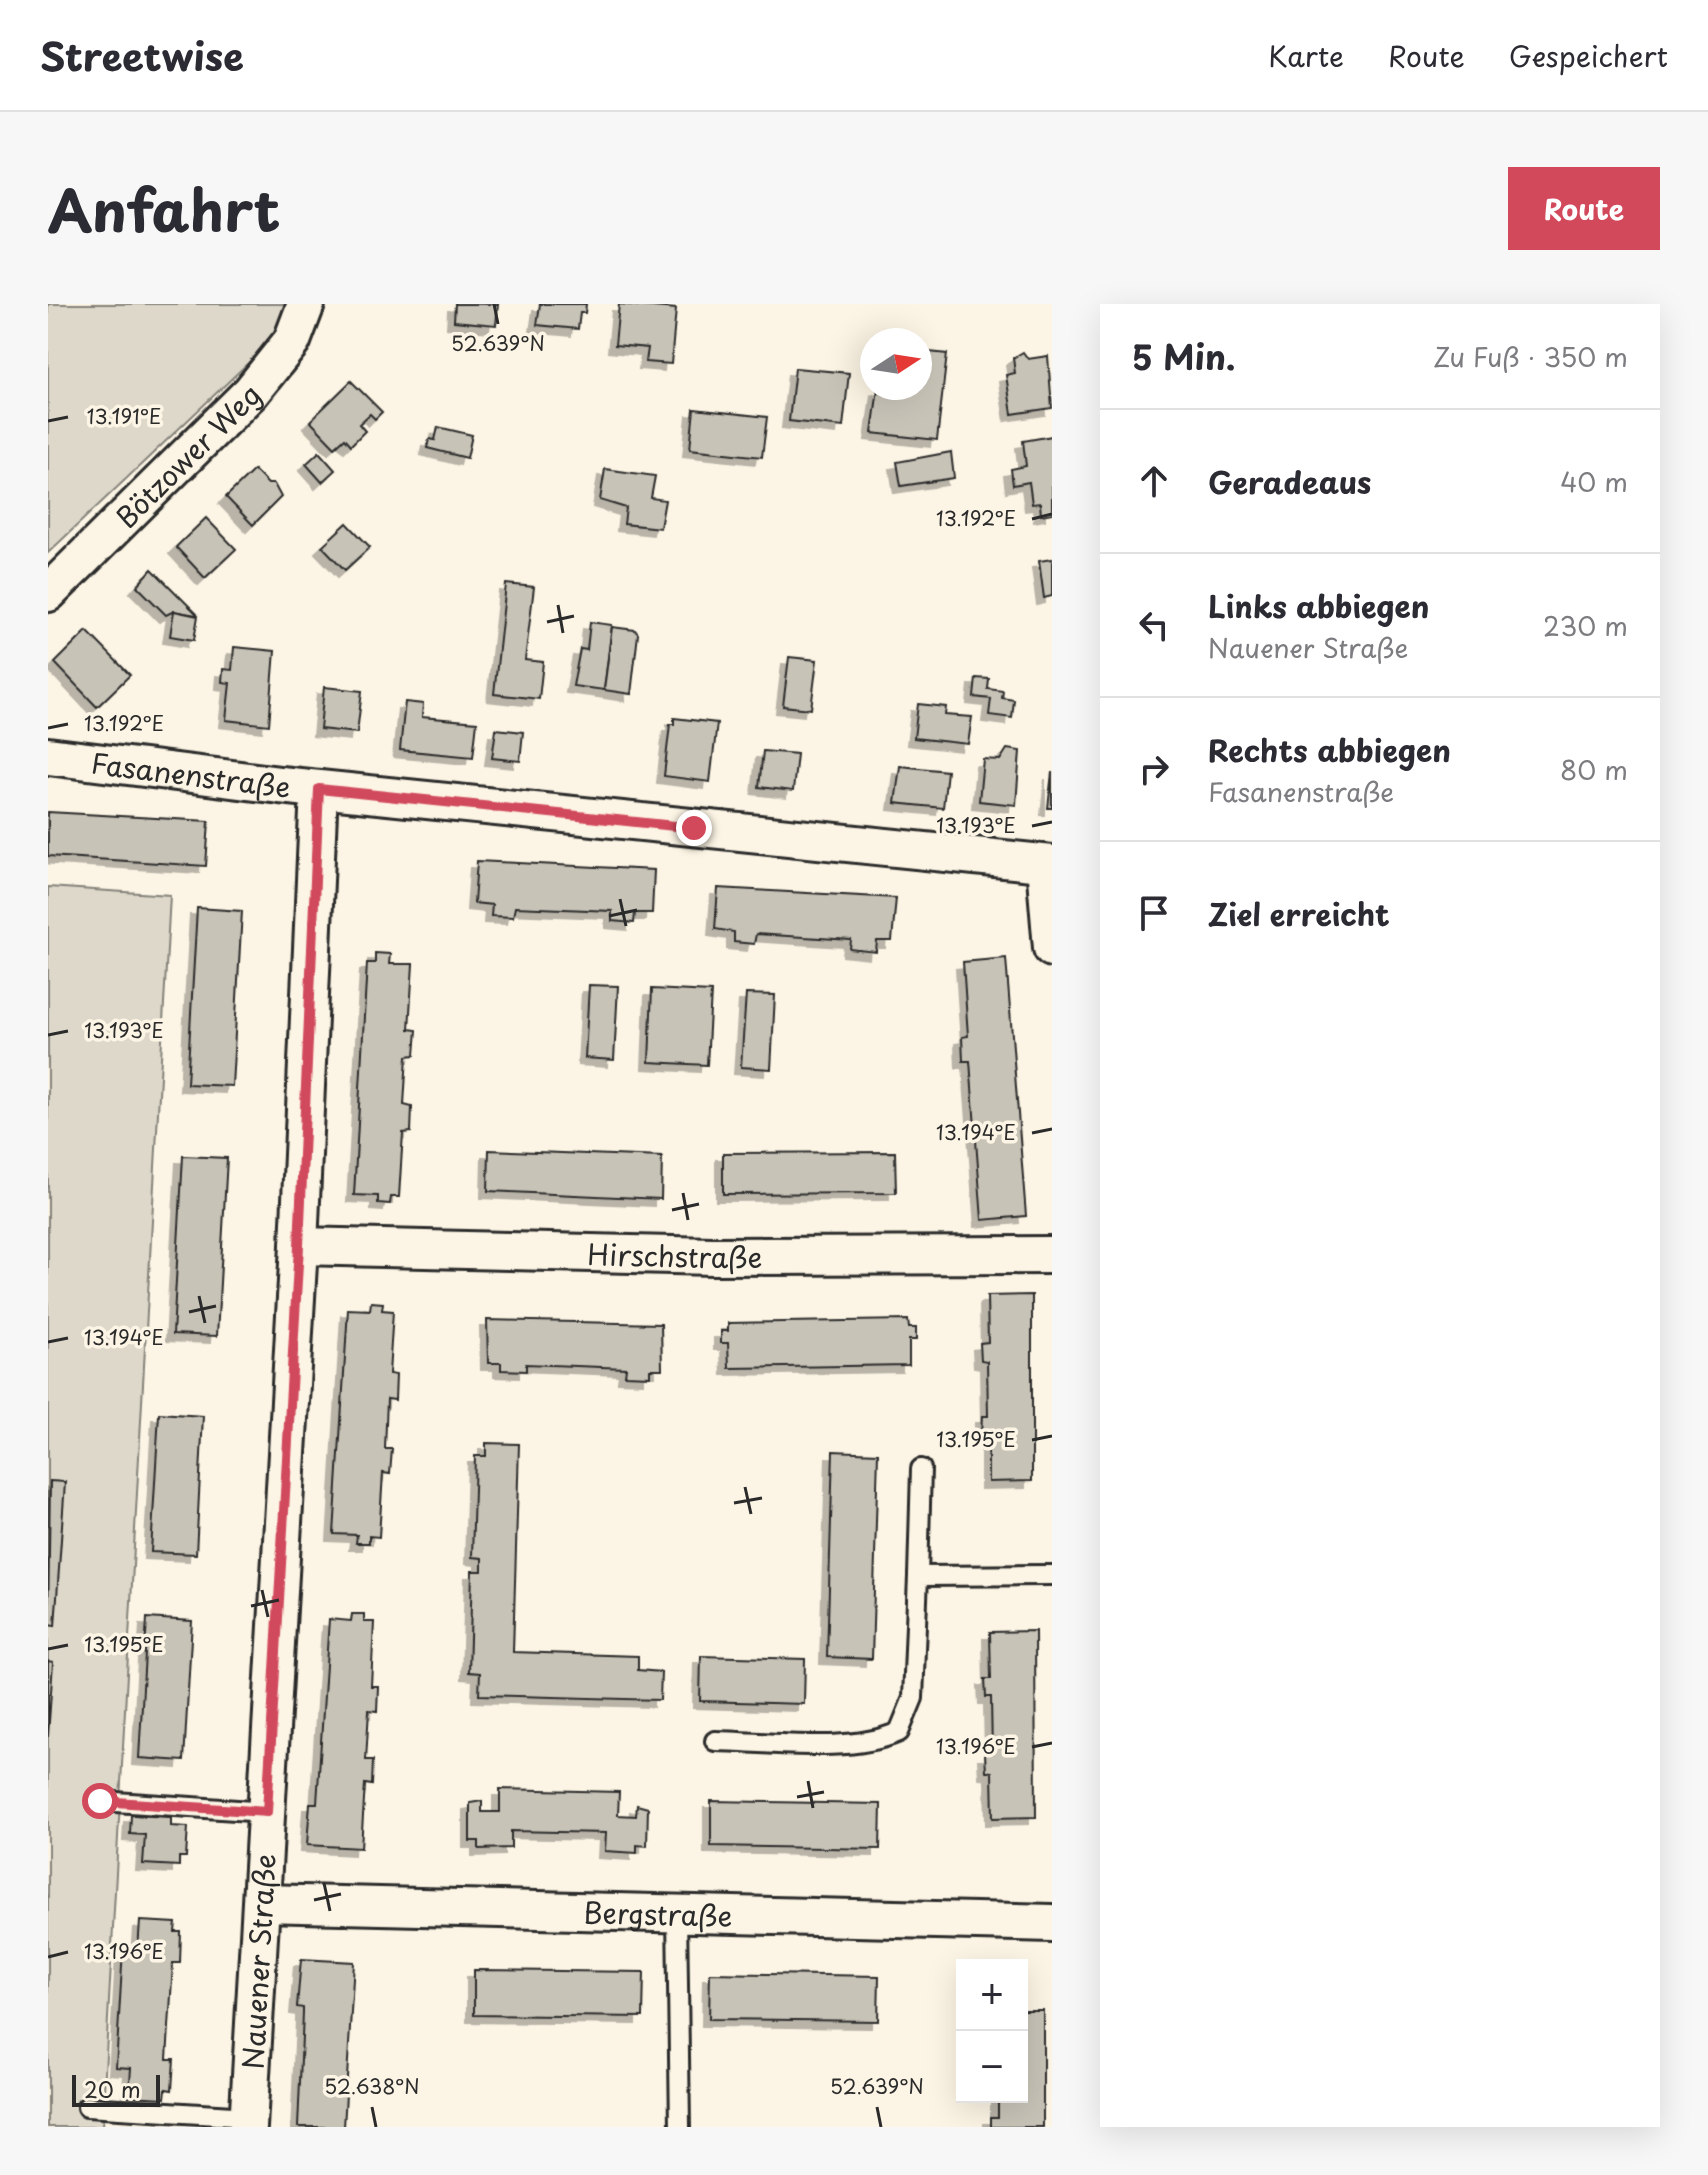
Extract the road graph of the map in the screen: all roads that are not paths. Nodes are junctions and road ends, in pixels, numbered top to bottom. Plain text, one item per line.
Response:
1 (306, 304) edge
2 (48, 593) edge
3 (48, 756) edge
4 (319, 789) junction
5 (1048, 864) edge
6 (1052, 948) edge
7 (299, 1246) junction
8 (1052, 1255) edge
9 (921, 1469) dead end
10 (1052, 1575) edge
11 (918, 1576) junction
12 (715, 1741) dead end
13 (100, 1801) dead end
14 (267, 1812) junction
15 (262, 1903) junction
16 (677, 1913) junction
17 (1052, 1923) edge
18 (87, 2107) dead end
19 (248, 2122) edge
20 (680, 2127) edge

1 - 2 street, Bötzower Weg
3 - 4 street, Fasanenstraße
4 - 5 street, Fasanenstraße
4 - 7 street, Nauener Straße
5 - 6 street
7 - 8 street, Hirschstraße
7 - 14 street, Nauener Straße
9 - 11 lane
10 - 11 lane
11 - 12 lane
13 - 14 lane
14 - 15 street, Nauener Straße
15 - 16 street, Bergstraße
15 - 19 street, Nauener Straße
16 - 17 street, Bergstraße
16 - 20 lane
18 - 19 lane

